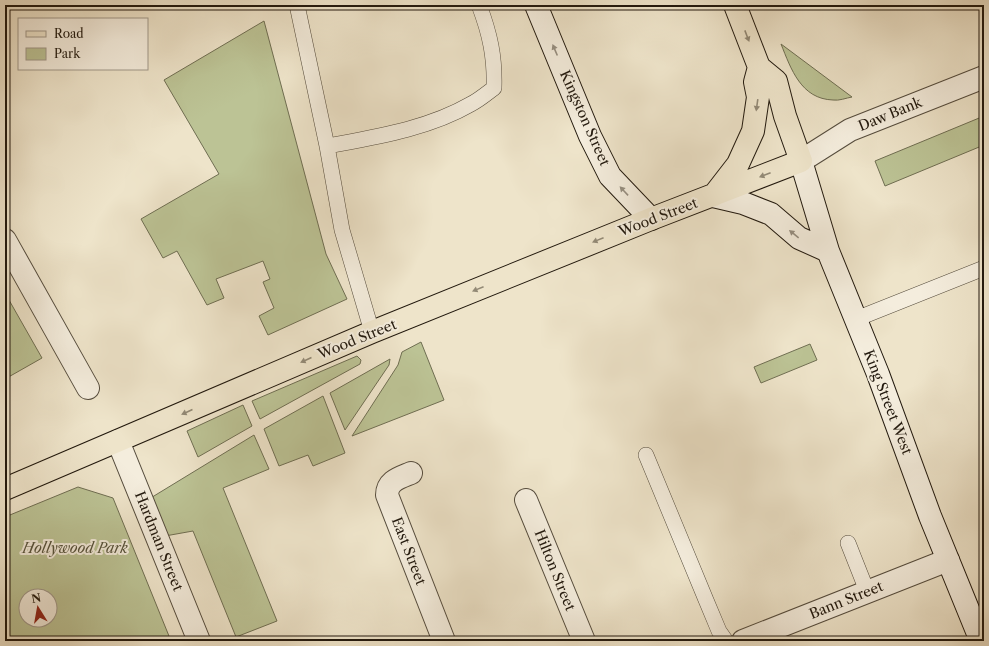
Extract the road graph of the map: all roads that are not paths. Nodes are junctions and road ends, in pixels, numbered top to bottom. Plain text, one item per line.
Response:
1 (297, 5) edge
2 (479, 5) edge
3 (536, 5) edge
4 (735, 5) edge
5 (759, 67) junction
6 (984, 76) edge
7 (327, 146) junction
8 (801, 160) junction
9 (713, 196) junction
10 (651, 219) junction
11 (5, 240) edge
12 (828, 251) junction
13 (984, 268) edge
14 (856, 319) junction
15 (372, 332) junction
16 (88, 388) dead end
17 (118, 441) junction
18 (646, 455) dead end
19 (411, 473) dead end
20 (5, 489) edge
21 (526, 500) dead end
22 (848, 543) dead end
23 (948, 560) junction
24 (867, 591) junction
25 (199, 641) edge
26 (444, 641) edge
27 (584, 641) edge
28 (726, 641) edge
29 (743, 641) edge
30 (981, 641) edge

1 - 7 lane
2 - 7 lane
10 -> 3 street, Kingston Street
4 -> 5 main road, King Street West
5 - 8 main road, King Street West
5 -> 9 main road
6 - 8 street, Daw Bank
7 - 15 lane
8 -> 9 main road
8 - 12 street, King Street West
9 - 10 main road, Wood Street
12 -> 9 street
10 -> 15 main road, Wood Street
11 - 16 street
12 - 14 street, King Street West
13 - 14 lane
14 - 23 street, King Street West
15 -> 17 main road, Wood Street
17 - 20 main road, Wood Street
17 - 25 street, Hardman Street
18 - 28 lane
19 - 26 street, East Street
21 - 27 street, Hilton Street
22 - 24 lane
23 - 24 street, Bann Street
23 - 30 street, King Street West
24 - 29 street, Bann Street

